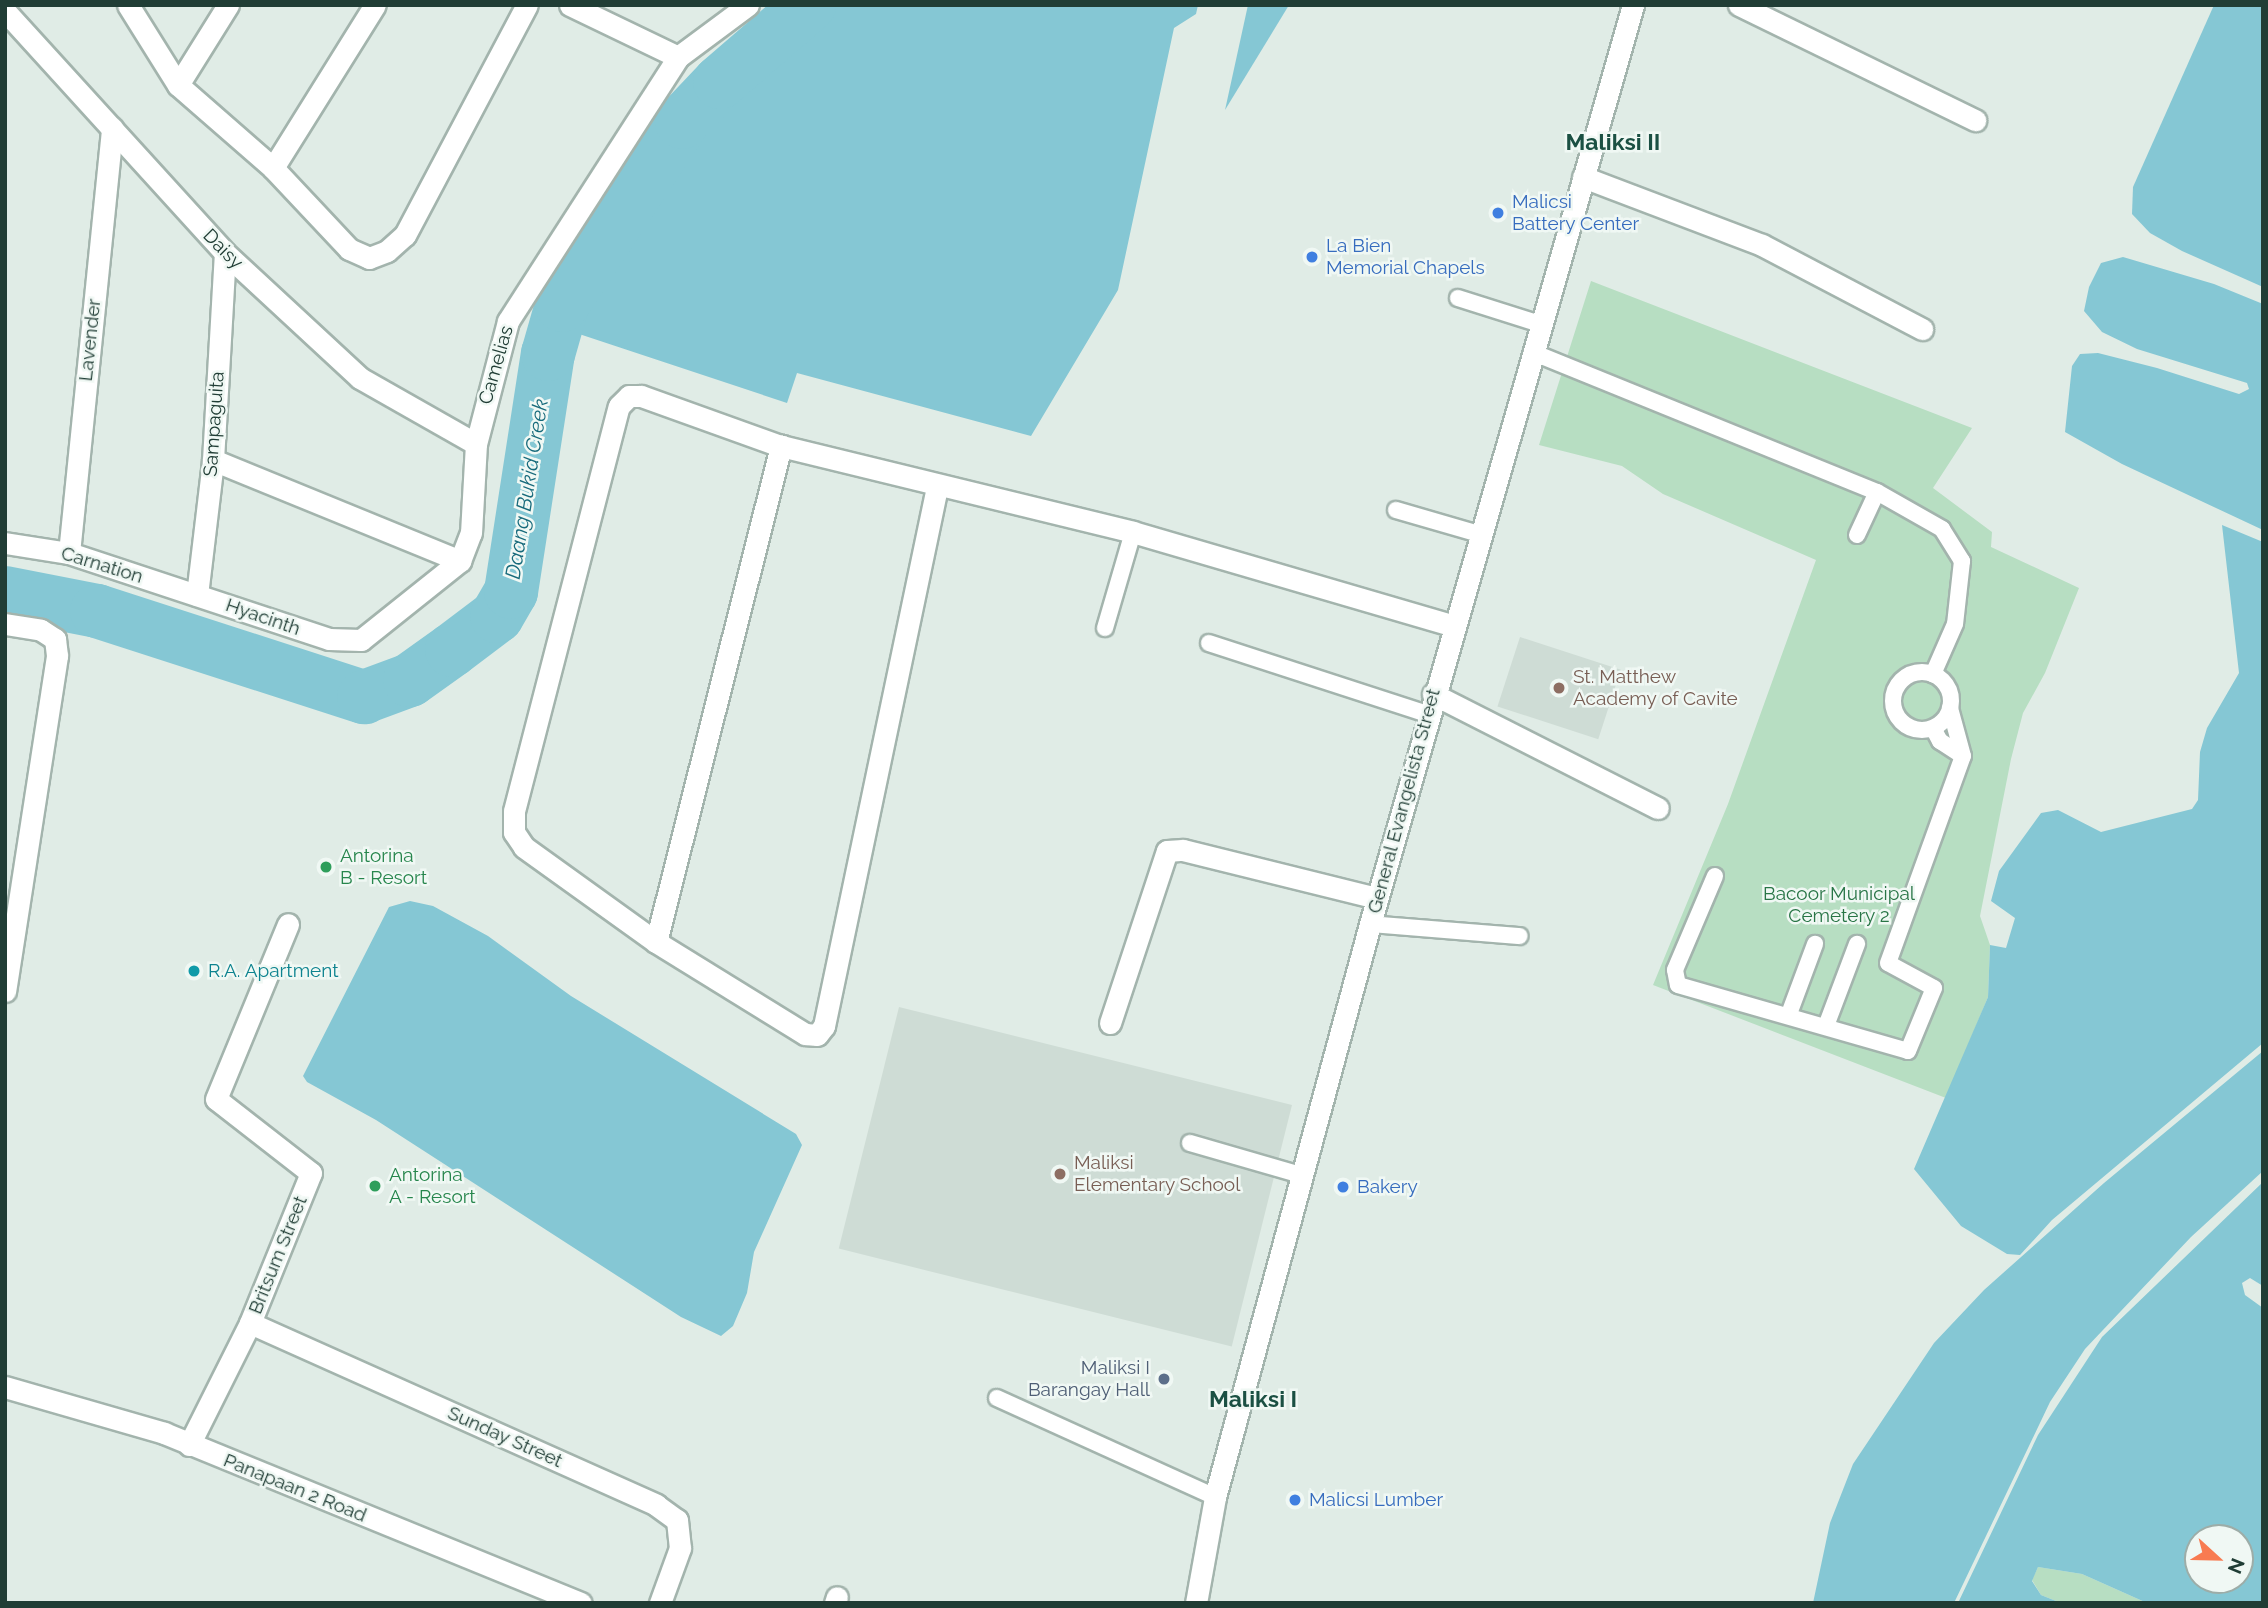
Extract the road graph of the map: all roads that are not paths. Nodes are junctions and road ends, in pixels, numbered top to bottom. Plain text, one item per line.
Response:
1 (128, 5) edge
2 (228, 5) edge
3 (375, 5) edge
4 (527, 5) edge
5 (570, 5) edge
6 (748, 5) edge
7 (1633, 5) edge
8 (1739, 5) edge
9 (5, 11) edge
10 (678, 57) junction
11 (178, 85) junction
12 (1975, 120) dead end
13 (112, 128) junction
14 (273, 168) junction
15 (1583, 177) junction
16 (225, 253) junction
17 (1458, 298) dead end
18 (1540, 324) junction
19 (1922, 329) dead end
20 (1532, 352) junction
21 (476, 444) junction
22 (781, 446) junction
23 (213, 460) junction
24 (937, 487) junction
25 (1877, 492) junction
26 (1396, 510) dead end
27 (1133, 532) junction
28 (1479, 534) junction
29 (1857, 535) dead end
30 (5, 543) edge
31 (69, 553) junction
32 (460, 561) junction
33 (197, 595) junction
34 (5, 624) edge
35 (1452, 625) junction
36 (1105, 628) dead end
37 (1209, 643) dead end
38 (1933, 674) junction
39 (1431, 704) junction
40 (1950, 708) junction
41 (1933, 728) junction
42 (1963, 756) junction
43 (1658, 808) dead end
44 (1715, 876) dead end
45 (1377, 898) junction
46 (288, 924) dead end
47 (1370, 924) junction
48 (1520, 936) dead end
49 (656, 942) junction
50 (1815, 944) dead end
51 (1857, 944) dead end
52 (5, 991) edge
53 (1789, 1014) junction
54 (1110, 1023) dead end
55 (1826, 1026) junction
56 (1190, 1143) dead end
57 (1301, 1175) junction
58 (250, 1323) junction
59 (5, 1387) edge
60 (997, 1398) dead end
61 (189, 1445) junction
62 (1215, 1497) junction
63 (581, 1603) edge
64 (660, 1603) edge
65 (1196, 1603) edge

1 - 11 street
2 - 11 street
3 - 14 street
4 - 14 street
5 - 10 street
6 - 10 street
7 - 15 street, General Evangelista Street
8 - 12 street
9 - 13 street, Daisy
10 - 21 street, Camelias
11 - 14 street
13 - 16 street, Daisy
13 - 31 street, Lavender
15 - 18 street, General Evangelista Street
15 - 19 street
16 - 21 street, Daisy
16 - 23 street, Sampaguita
17 - 18 lane
18 - 20 street, General Evangelista Street
20 - 25 lane
20 - 28 street, General Evangelista Street
21 - 32 street, Camelias
22 - 24 street
22 - 49 street
22 - 49 street
23 - 32 street
23 - 33 street, Sampaguita
24 - 27 street
24 - 49 street
25 - 29 lane
25 - 38 lane
26 - 28 lane
27 - 35 street
27 - 36 lane
28 - 35 street, General Evangelista Street
30 - 31 street, Carnation
31 - 33 street, Carnation
32 - 33 street, Hyacinth
34 - 52 street
35 - 39 street, General Evangelista Street
37 - 39 lane
38 - 40 lane
38 - 41 lane
39 - 43 street
39 - 45 street, General Evangelista Street
40 - 41 lane
40 - 42 lane
41 - 42 lane
42 - 55 lane
44 - 53 lane
45 - 47 street, General Evangelista Street
45 - 54 street
46 - 58 street, Britsum Street
47 - 48 lane
47 - 57 street, General Evangelista Street
50 - 53 lane
51 - 55 lane
53 - 55 lane
56 - 57 lane
57 - 62 street, General Evangelista Street
58 - 61 street, Britsum Street
58 - 64 street, Sunday Street
59 - 61 street, Panapaan 2 Road
60 - 62 lane
61 - 63 street, Panapaan 2 Road
62 - 65 street, General Evangelista Street

